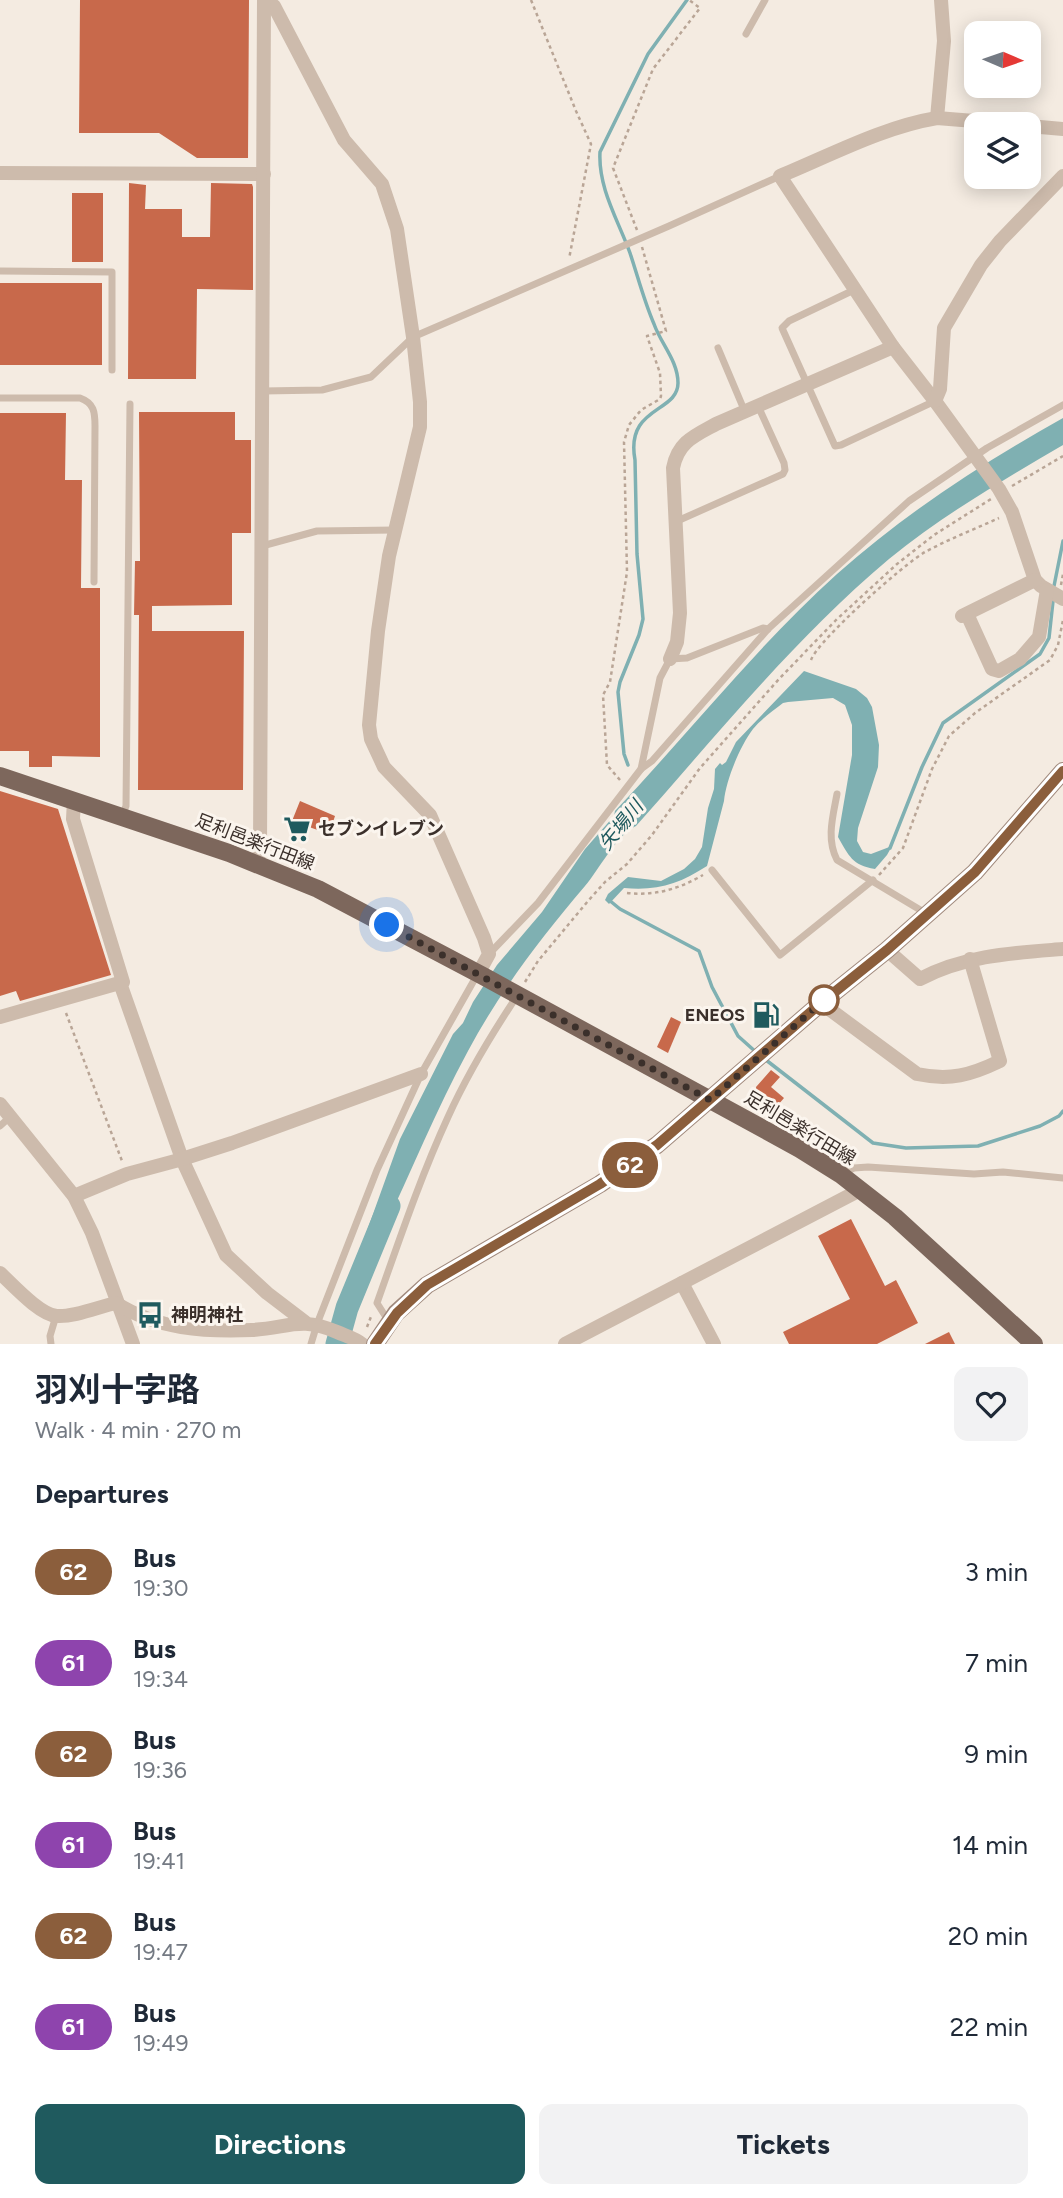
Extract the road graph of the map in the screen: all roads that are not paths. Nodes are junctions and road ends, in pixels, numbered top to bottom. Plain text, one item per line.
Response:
1 (264, 0) edge
2 (765, 0) edge
3 (941, 0) edge
4 (746, 34) dead end
5 (937, 118) junction
6 (964, 120) edge
7 (1041, 127) edge
8 (1063, 129) edge
9 (0, 173) edge
10 (264, 174) junction
11 (780, 176) junction
12 (1063, 176) edge
13 (0, 271) edge
14 (854, 290) junction
15 (413, 337) junction
16 (893, 347) junction
17 (718, 348) dead end
18 (112, 370) dead end
19 (807, 386) junction
20 (262, 391) junction
21 (0, 398) edge
22 (935, 401) junction
23 (130, 404) dead end
24 (1063, 405) edge
25 (752, 410) junction
26 (977, 457) junction
27 (674, 523) junction
28 (396, 530) junction
29 (262, 546) junction
30 (1035, 580) junction
31 (94, 582) dead end
32 (1047, 590) junction
33 (1063, 600) edge
34 (768, 629) junction
35 (670, 659) junction
36 (641, 769) junction
37 (1063, 771) edge
38 (0, 776) edge
39 (837, 794) dead end
40 (74, 800) junction
41 (122, 817) junction
42 (257, 864) junction
43 (712, 870) road end
44 (873, 880) junction
45 (927, 914) junction
46 (1063, 948) edge
47 (887, 950) junction
48 (489, 954) junction
49 (970, 959) junction
50 (480, 975) junction
51 (120, 983) junction
52 (517, 992) junction
53 (821, 1003) junction
54 (0, 1017) edge
55 (421, 1074) junction
56 (710, 1100) junction
57 (0, 1104) edge
58 (5, 1121) edge
59 (182, 1159) junction
60 (840, 1174) junction
61 (1063, 1178) edge
62 (860, 1189) junction
63 (74, 1196) junction
64 (0, 1273) edge
65 (682, 1283) junction
66 (116, 1303) junction
67 (56, 1316) junction
68 (389, 1322) junction
69 (315, 1324) junction
70 (364, 1341) edge
71 (51, 1344) edge
72 (133, 1344) edge
73 (311, 1344) edge
74 (565, 1344) edge
75 (714, 1344) edge
76 (1034, 1344) edge

1 - 10 street
1 - 15 street
2 - 4 lane
3 - 5 street
5 - 6 street
5 - 11 street
7 - 8 street
9 - 10 street
10 - 20 street
11 - 14 street
11 - 15 lane
12 - 22 street
13 - 18 lane
14 - 16 street
14 - 19 lane
15 - 20 lane
15 - 28 street
16 - 19 street
16 - 22 street
17 - 25 lane
19 - 22 lane
19 - 25 street
20 - 29 street
21 - 31 lane
22 - 26 street
23 - 41 lane
24 - 26 lane
25 - 27 street
25 - 27 lane
26 - 30 street
26 - 34 lane
27 - 35 street
28 - 29 lane
28 - 48 street
29 - 42 street
30 - 32 street
30 - 32 street
32 - 33 street
34 - 35 lane
34 - 36 lane
35 - 36 lane
36 - 48 lane
37 - 45 main road
38 - 40 main road, 足利邑楽行田線
39 - 44 lane
40 - 41 main road, 足利邑楽行田線
40 - 51 street
41 - 42 main road, 足利邑楽行田線
42 - 50 main road, 足利邑楽行田線
43 - 44 lane
44 - 45 lane
45 - 47 main road
46 - 49 street
47 - 49 street
47 - 53 main road
48 - 50 street
49 - 53 street
50 - 52 main road, 足利邑楽行田線
50 - 55 lane
51 - 54 street
51 - 59 street
52 - 56 main road, 足利邑楽行田線
52 - 68 lane
53 - 56 main road
55 - 59 street
55 - 69 lane
56 - 60 main road, 足利邑楽行田線
56 - 68 main road
57 - 58 street
58 - 63 street
59 - 63 street
59 - 69 street
60 - 61 lane
60 - 62 main road, 足利邑楽行田線
62 - 65 street
62 - 76 main road, 足利邑楽行田線
63 - 66 street
64 - 67 street
65 - 74 street
65 - 75 street
66 - 67 street
66 - 69 street
66 - 72 street
67 - 71 lane
68 - 70 main road
69 - 70 street
69 - 73 lane

